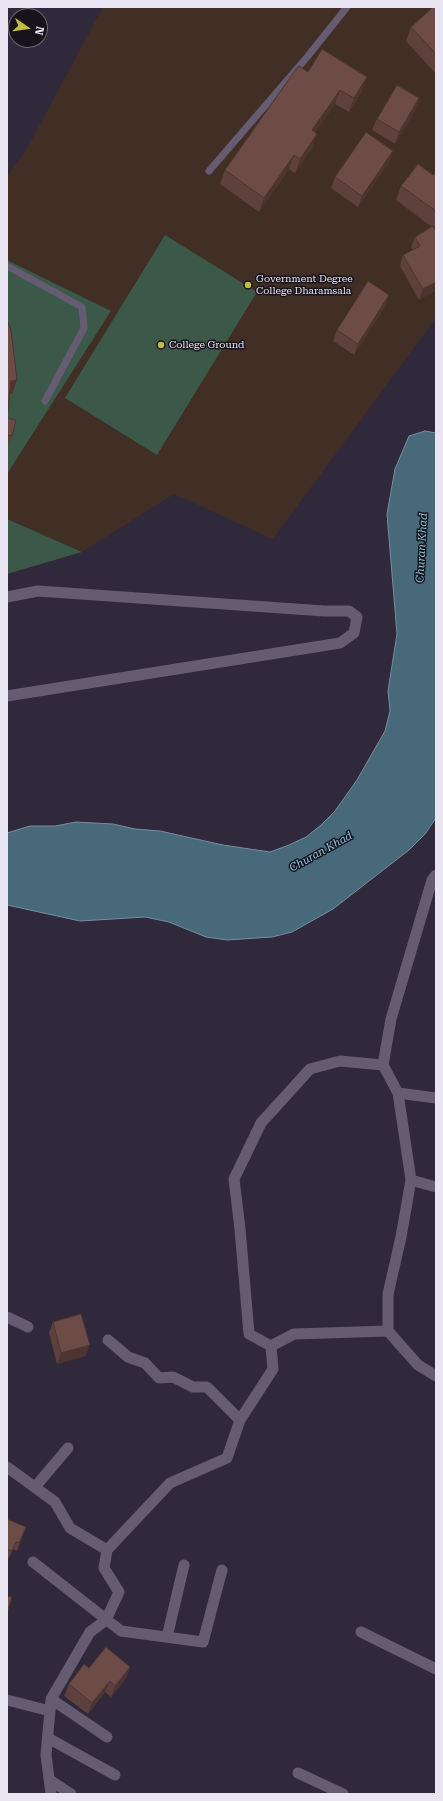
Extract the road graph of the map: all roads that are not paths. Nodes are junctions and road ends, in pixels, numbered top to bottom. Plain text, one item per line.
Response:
1 (347, 7) edge
2 (209, 171) dead end
3 (7, 266) edge
4 (45, 401) dead end
5 (7, 597) edge
6 (7, 696) edge
7 (436, 875) edge
8 (383, 1065) junction
9 (398, 1093) junction
10 (436, 1098) edge
11 (411, 1180) junction
12 (436, 1187) edge
13 (7, 1317) edge
14 (28, 1326) dead end
15 (388, 1331) junction
16 (108, 1340) dead end
17 (271, 1346) junction
18 (436, 1376) edge
19 (240, 1420) junction
20 (68, 1448) dead end
21 (7, 1467) edge
22 (35, 1487) junction
23 (106, 1550) junction
24 (33, 1562) dead end
25 (184, 1564) dead end
26 (222, 1570) dead end
27 (106, 1620) junction
28 (361, 1632) dead end
29 (167, 1637) junction
30 (436, 1669) edge
31 (51, 1699) junction
32 (7, 1700) edge
33 (50, 1712) junction
34 (107, 1737) dead end
35 (48, 1738) junction
36 (298, 1773) dead end
37 (115, 1775) dead end
38 (50, 1780) junction
39 (51, 1794) edge
40 (71, 1794) edge
41 (343, 1794) edge

1 - 2 lane
3 - 4 lane
5 - 6 street
7 - 8 street
8 - 9 street
8 - 17 street
9 - 10 street
9 - 11 street
11 - 12 street
11 - 15 street
13 - 14 street
15 - 17 street
15 - 18 street
16 - 19 street
17 - 19 street
19 - 23 street
20 - 22 street
21 - 22 street
22 - 23 street
23 - 27 street
24 - 27 street
25 - 29 street
26 - 29 street
27 - 29 street
27 - 31 street
28 - 30 street
31 - 33 street
31 - 34 street
32 - 33 street
33 - 35 street
35 - 37 street
35 - 38 street
36 - 41 street
38 - 39 street
38 - 40 street

